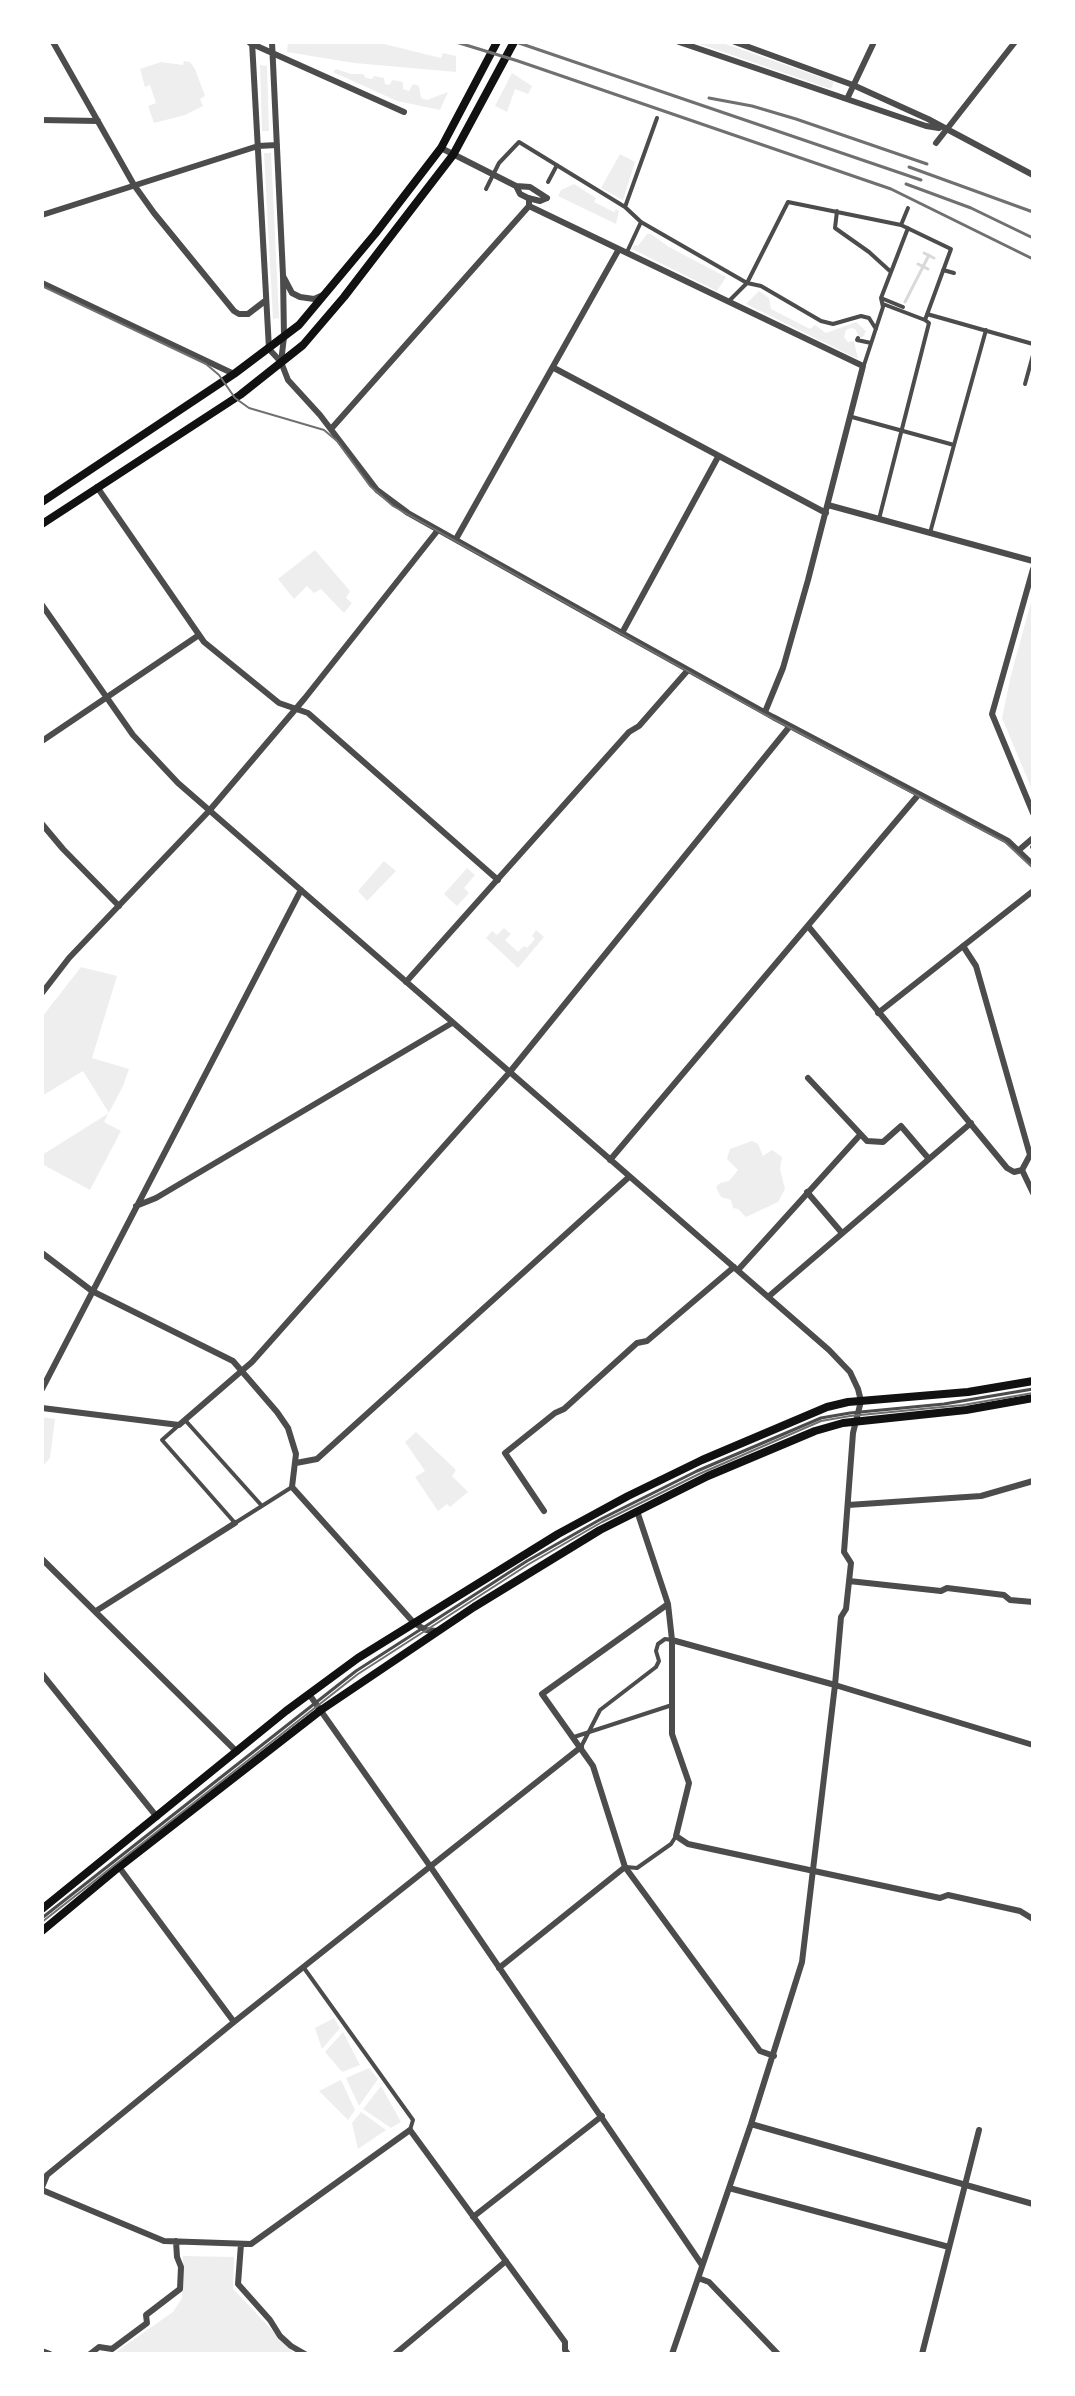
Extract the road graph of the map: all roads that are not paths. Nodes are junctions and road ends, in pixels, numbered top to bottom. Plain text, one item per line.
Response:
1 (53, 42) edge
2 (251, 42) edge
3 (272, 42) edge
4 (497, 42) edge
5 (514, 42) edge
6 (679, 42) edge
7 (735, 42) edge
8 (874, 42) edge
9 (1015, 42) edge
10 (273, 52) junction
11 (853, 85) junction
12 (847, 99) junction
13 (404, 112) dead end
14 (657, 118) dead end
15 (42, 120) edge
16 (98, 121) junction
17 (947, 129) junction
18 (937, 141) dead end
19 (277, 145) junction
20 (258, 146) junction
21 (441, 148) junction
22 (453, 155) junction
23 (557, 165) junction
24 (493, 175) junction
25 (1033, 175) edge
26 (548, 182) dead end
27 (134, 185) junction
28 (516, 186) junction
29 (486, 189) dead end
30 (529, 198) junction
31 (529, 206) junction
32 (625, 207) junction
33 (908, 208) dead end
34 (837, 211) junction
35 (42, 215) edge
36 (641, 222) junction
37 (901, 225) junction
38 (908, 228) junction
39 (623, 250) junction
40 (943, 270) junction
41 (891, 272) junction
42 (954, 273) dead end
43 (283, 275) junction
44 (42, 283) edge
45 (747, 283) junction
46 (329, 290) junction
47 (265, 301) junction
48 (729, 301) junction
49 (882, 301) junction
50 (903, 307) dead end
51 (927, 314) junction
52 (925, 320) junction
53 (876, 329) junction
54 (986, 330) junction
55 (284, 337) junction
56 (858, 338) dead end
57 (871, 343) junction
58 (1033, 344) edge
59 (269, 349) junction
60 (1033, 355) edge
61 (281, 362) junction
62 (863, 366) junction
63 (554, 368) junction
64 (234, 374) junction
65 (1025, 384) dead end
66 (852, 417) junction
67 (331, 429) junction
68 (902, 431) junction
69 (954, 445) junction
70 (718, 457) junction
71 (97, 487) junction
72 (42, 502) edge
73 (827, 509) junction
74 (879, 519) junction
75 (42, 524) edge
76 (438, 530) junction
77 (930, 533) junction
78 (456, 539) junction
79 (1033, 561) edge
80 (1033, 569) edge
81 (42, 605) edge
82 (622, 633) junction
83 (199, 635) junction
84 (688, 670) junction
85 (105, 698) junction
86 (294, 709) junction
87 (765, 712) junction
88 (790, 726) junction
89 (42, 741) edge
90 (919, 794) junction
91 (209, 811) junction
92 (1033, 813) edge
93 (42, 824) edge
94 (1033, 838) edge
95 (1019, 850) junction
96 (1033, 865) edge
97 (498, 880) junction
98 (301, 890) junction
99 (1033, 891) edge
100 (119, 906) junction
101 (808, 926) junction
102 (963, 946) junction
103 (406, 982) junction
104 (42, 993) edge
105 (878, 1013) junction
106 (452, 1023) junction
107 (509, 1073) junction
108 (808, 1078) dead end
109 (971, 1123) junction
110 (860, 1135) junction
111 (929, 1159) junction
112 (610, 1160) junction
113 (1022, 1170) junction
114 (629, 1177) junction
115 (807, 1192) junction
116 (1033, 1193) edge
117 (136, 1206) junction
118 (842, 1233) junction
119 (42, 1253) edge
120 (736, 1269) junction
121 (92, 1291) junction
122 (768, 1297) junction
123 (241, 1371) junction
124 (1033, 1381) edge
125 (42, 1389) edge
126 (1033, 1389) edge
127 (1033, 1398) edge
128 (861, 1401) junction
129 (42, 1408) edge
130 (857, 1417) junction
131 (182, 1422) junction
132 (296, 1463) junction
133 (1033, 1481) edge
134 (292, 1487) junction
135 (848, 1505) junction
136 (262, 1506) junction
137 (544, 1511) dead end
138 (637, 1511) junction
139 (235, 1523) junction
140 (42, 1559) edge
141 (849, 1581) junction
142 (1033, 1602) edge
143 (668, 1604) junction
144 (96, 1611) junction
145 (414, 1623) junction
146 (423, 1628) junction
147 (437, 1631) junction
148 (415, 1633) junction
149 (672, 1640) junction
150 (42, 1674) edge
151 (835, 1685) junction
152 (309, 1694) junction
153 (672, 1705) junction
154 (318, 1706) junction
155 (589, 1732) junction
156 (574, 1737) junction
157 (1033, 1745) edge
158 (581, 1747) junction
159 (237, 1752) junction
160 (157, 1817) junction
161 (676, 1836) junction
162 (430, 1866) junction
163 (119, 1867) junction
164 (625, 1867) junction
165 (812, 1870) junction
166 (42, 1909) edge
167 (42, 1918) edge
168 (1033, 1919) edge
169 (42, 1931) edge
170 (303, 1967) junction
171 (499, 1968) junction
172 (234, 2022) junction
173 (774, 2056) junction
174 (602, 2116) junction
175 (751, 2124) junction
176 (410, 2130) junction
177 (979, 2130) dead end
178 (966, 2185) junction
179 (42, 2188) edge
180 (729, 2188) junction
181 (1033, 2204) edge
182 (473, 2217) junction
183 (176, 2241) junction
184 (241, 2244) junction
185 (949, 2247) junction
186 (506, 2261) junction
187 (702, 2265) junction
188 (698, 2278) junction
189 (42, 2351) edge
190 (50, 2354) edge
191 (90, 2354) edge
192 (305, 2354) edge
193 (395, 2354) edge
194 (568, 2354) edge
195 (672, 2354) edge
196 (778, 2354) edge
197 (922, 2354) edge

1 - 16 street
2 - 10 street
2 - 20 street
3 - 10 street
4 - 21 main road
5 - 22 main road
6 - 12 street
7 - 11 street
8 - 11 street
9 - 17 street
10 - 13 street
10 - 19 street
11 - 12 street
11 - 17 street
12 - 17 street
14 - 32 street
15 - 16 street
16 - 27 street
17 - 18 street
17 - 25 street
19 - 20 street
19 - 43 street
20 - 27 street
20 - 47 street
21 - 22 street
21 - 46 main road
22 - 24 street
22 - 61 main road
23 - 24 street
23 - 26 street
23 - 32 street
24 - 28 street
24 - 29 street
27 - 35 street
27 - 47 street
28 - 30 street
28 - 30 street
30 - 31 street
31 - 39 street
31 - 67 street
32 - 36 street
33 - 37 street
34 - 37 street
34 - 41 street
34 - 45 street
36 - 39 street
36 - 45 street
37 - 38 street
38 - 40 street
38 - 41 street
39 - 48 street
39 - 63 street
40 - 42 street
40 - 51 street
41 - 49 street
43 - 46 street
43 - 55 street
44 - 64 street
45 - 48 street
45 - 53 street
46 - 55 main road
47 - 59 street
48 - 62 street
49 - 50 street
49 - 52 street
49 - 53 street
51 - 52 street
51 - 54 street
52 - 68 street
53 - 57 street
54 - 58 street
54 - 69 street
55 - 59 main road
55 - 61 street
56 - 57 street
57 - 62 street
59 - 61 street
59 - 64 main road
60 - 65 street
61 - 67 street
61 - 71 main road
62 - 66 street
63 - 70 street
63 - 78 street
64 - 72 main road
66 - 68 street
66 - 73 street
67 - 76 street
68 - 69 street
68 - 74 street
69 - 77 street
70 - 73 street
70 - 82 street
71 - 75 main road
71 - 83 street
73 - 74 street
73 - 87 street
74 - 77 street
76 - 78 street
76 - 86 street
77 - 79 street
78 - 82 street
80 - 92 street
81 - 85 street
82 - 84 street
83 - 85 street
83 - 86 street
84 - 87 street
84 - 97 street
85 - 89 street
85 - 91 street
86 - 91 street
86 - 97 street
87 - 88 street
88 - 90 street
88 - 107 street
90 - 95 street
90 - 101 street
91 - 98 street
91 - 100 street
93 - 100 street
94 - 95 street
95 - 96 street
97 - 103 street
98 - 103 street
98 - 117 street
99 - 102 street
100 - 104 street
101 - 105 street
101 - 112 street
102 - 105 street
102 - 113 street
103 - 106 street
105 - 109 street
106 - 107 street
106 - 117 street
107 - 112 street
107 - 123 street
108 - 110 street
109 - 111 street
109 - 113 street
110 - 111 street
110 - 115 street
111 - 118 street
112 - 114 street
113 - 116 street
114 - 120 street
114 - 132 street
115 - 118 street
115 - 120 street
117 - 121 street
118 - 122 street
119 - 121 street
120 - 122 street
120 - 137 street
121 - 123 street
121 - 125 street
122 - 128 street
123 - 131 street
123 - 132 street
124 - 128 main road
126 - 130 lane
127 - 130 main road
128 - 130 street
128 - 145 main road
129 - 131 street
130 - 135 street
130 - 138 main road
130 - 146 lane
131 - 136 street
131 - 139 street
132 - 134 street
133 - 135 street
134 - 136 street
134 - 145 street
135 - 141 street
136 - 139 street
138 - 143 street
138 - 147 main road
139 - 144 street
140 - 144 street
141 - 142 street
141 - 151 street
143 - 149 street
143 - 156 street
144 - 159 street
145 - 146 street
145 - 148 lane
145 - 152 main road
146 - 147 street
146 - 148 lane
147 - 154 main road
148 - 154 lane
149 - 151 street
149 - 153 street
149 - 155 street
150 - 160 street
151 - 157 street
151 - 165 street
152 - 154 street
152 - 159 main road
153 - 155 street
153 - 161 street
154 - 162 street
154 - 163 main road
154 - 167 lane
155 - 156 street
155 - 158 street
156 - 158 street
158 - 162 street
158 - 164 street
159 - 160 main road
160 - 166 main road
161 - 164 street
161 - 165 street
162 - 170 street
162 - 171 street
163 - 169 main road
163 - 172 street
164 - 171 street
164 - 173 street
165 - 168 street
165 - 173 street
170 - 172 street
170 - 176 street
171 - 174 street
172 - 179 street
173 - 175 street
174 - 182 street
174 - 187 street
175 - 178 street
175 - 180 street
176 - 182 street
176 - 184 street
177 - 178 street
178 - 181 street
178 - 185 street
179 - 183 street
180 - 185 street
180 - 187 street
182 - 186 street
183 - 184 street
183 - 191 street
184 - 192 street
185 - 197 street
186 - 193 street
186 - 194 street
187 - 188 street
188 - 195 street
188 - 196 street
189 - 190 street

